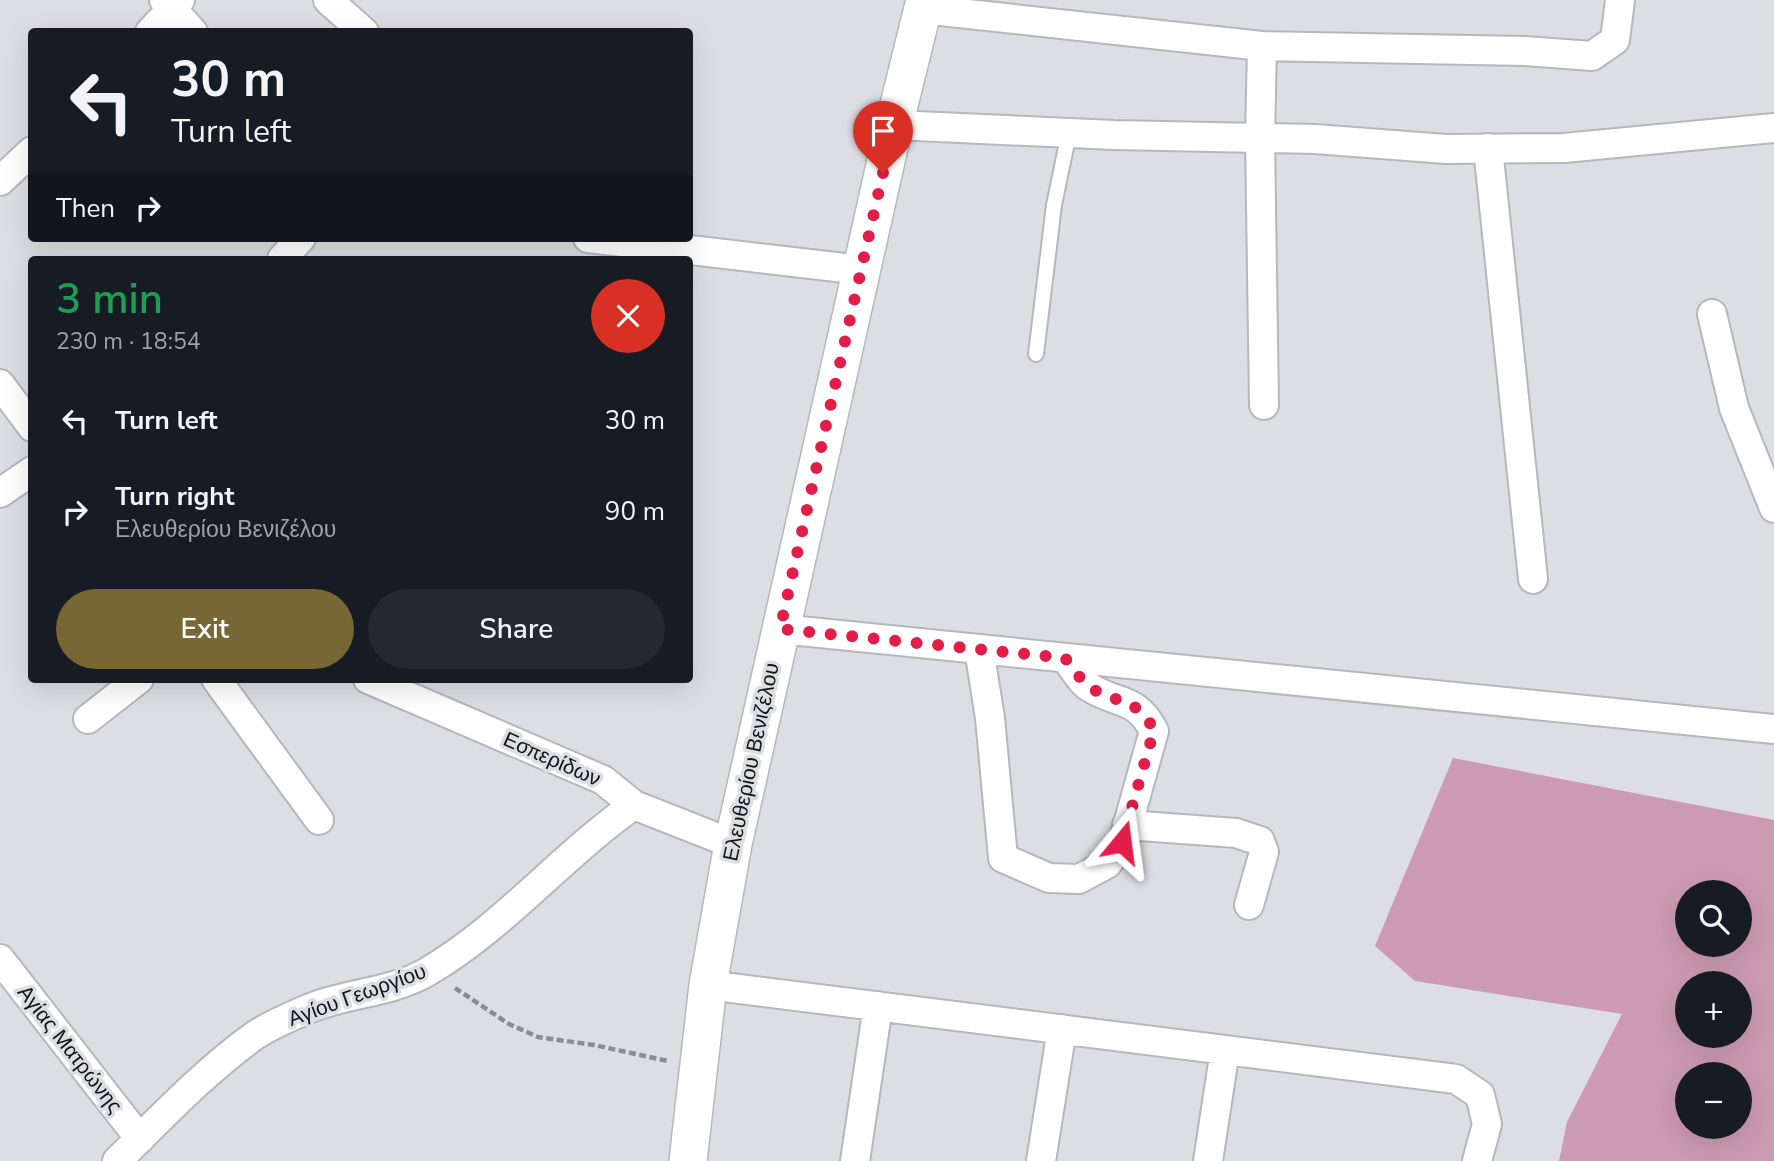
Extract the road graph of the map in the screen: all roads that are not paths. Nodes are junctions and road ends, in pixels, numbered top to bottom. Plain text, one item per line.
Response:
1 (328, 0) edge
2 (1620, 0) edge
3 (173, 3) edge
4 (924, 5) edge
5 (153, 28) edge
6 (190, 28) edge
7 (359, 28) edge
8 (1262, 46) junction
9 (894, 125) junction
10 (1774, 128) edge
11 (1069, 133) junction
12 (1260, 138) junction
13 (1488, 148) junction
14 (28, 155) edge
15 (0, 181) edge
16 (297, 242) edge
17 (623, 242) edge
18 (285, 256) edge
19 (862, 270) junction
20 (1712, 314) dead end
21 (1036, 354) dead end
22 (0, 384) edge
23 (1264, 405) dead end
24 (28, 422) edge
25 (28, 474) edge
26 (0, 493) edge
27 (1774, 508) edge
28 (1533, 579) dead end
29 (780, 629) junction
30 (979, 649) junction
31 (1065, 658) junction
32 (134, 683) edge
33 (219, 683) edge
34 (384, 683) edge
35 (88, 719) dead end
36 (1774, 729) edge
37 (634, 806) junction
38 (319, 820) dead end
39 (1127, 825) junction
40 (733, 844) junction
41 (1249, 905) dead end
42 (0, 959) edge
43 (708, 985) junction
44 (878, 1006) junction
45 (1062, 1029) junction
46 (1224, 1050) junction
47 (140, 1139) junction
48 (117, 1161) edge
49 (688, 1161) edge
50 (855, 1161) edge
51 (1041, 1161) edge
52 (1208, 1161) edge
53 (1477, 1161) edge

1 - 7 street
2 - 8 street
3 - 5 street
3 - 6 street
4 - 8 street
4 - 9 street, Ελευθερίου Βενιζέλου
8 - 12 street
9 - 11 street
9 - 19 street, Ελευθερίου Βενιζέλου
10 - 13 street
11 - 12 street
11 - 21 lane
12 - 13 street
12 - 23 street
13 - 28 street
14 - 15 street
16 - 18 street
17 - 19 street
19 - 29 street, Ελευθερίου Βενιζέλου
20 - 27 street
22 - 24 street
25 - 26 street
29 - 30 street
29 - 40 street, Ελευθερίου Βενιζέλου
30 - 31 street
30 - 39 street
31 - 36 street
31 - 39 street
32 - 35 street
33 - 38 street
34 - 37 street, Εσπερίδων
37 - 40 street, Εσπερίδων
37 - 47 street, Αγίου Γεωργίου
39 - 41 street
40 - 43 street, Ελευθερίου Βενιζέλου
42 - 47 street, Αγίας Ματρώνης
43 - 44 street
43 - 49 street, Ελευθερίου Βενιζέλου
44 - 45 street
44 - 50 street
45 - 46 street
45 - 51 street
46 - 52 street
46 - 53 street
47 - 48 street, Αγίου Γεωργίου

